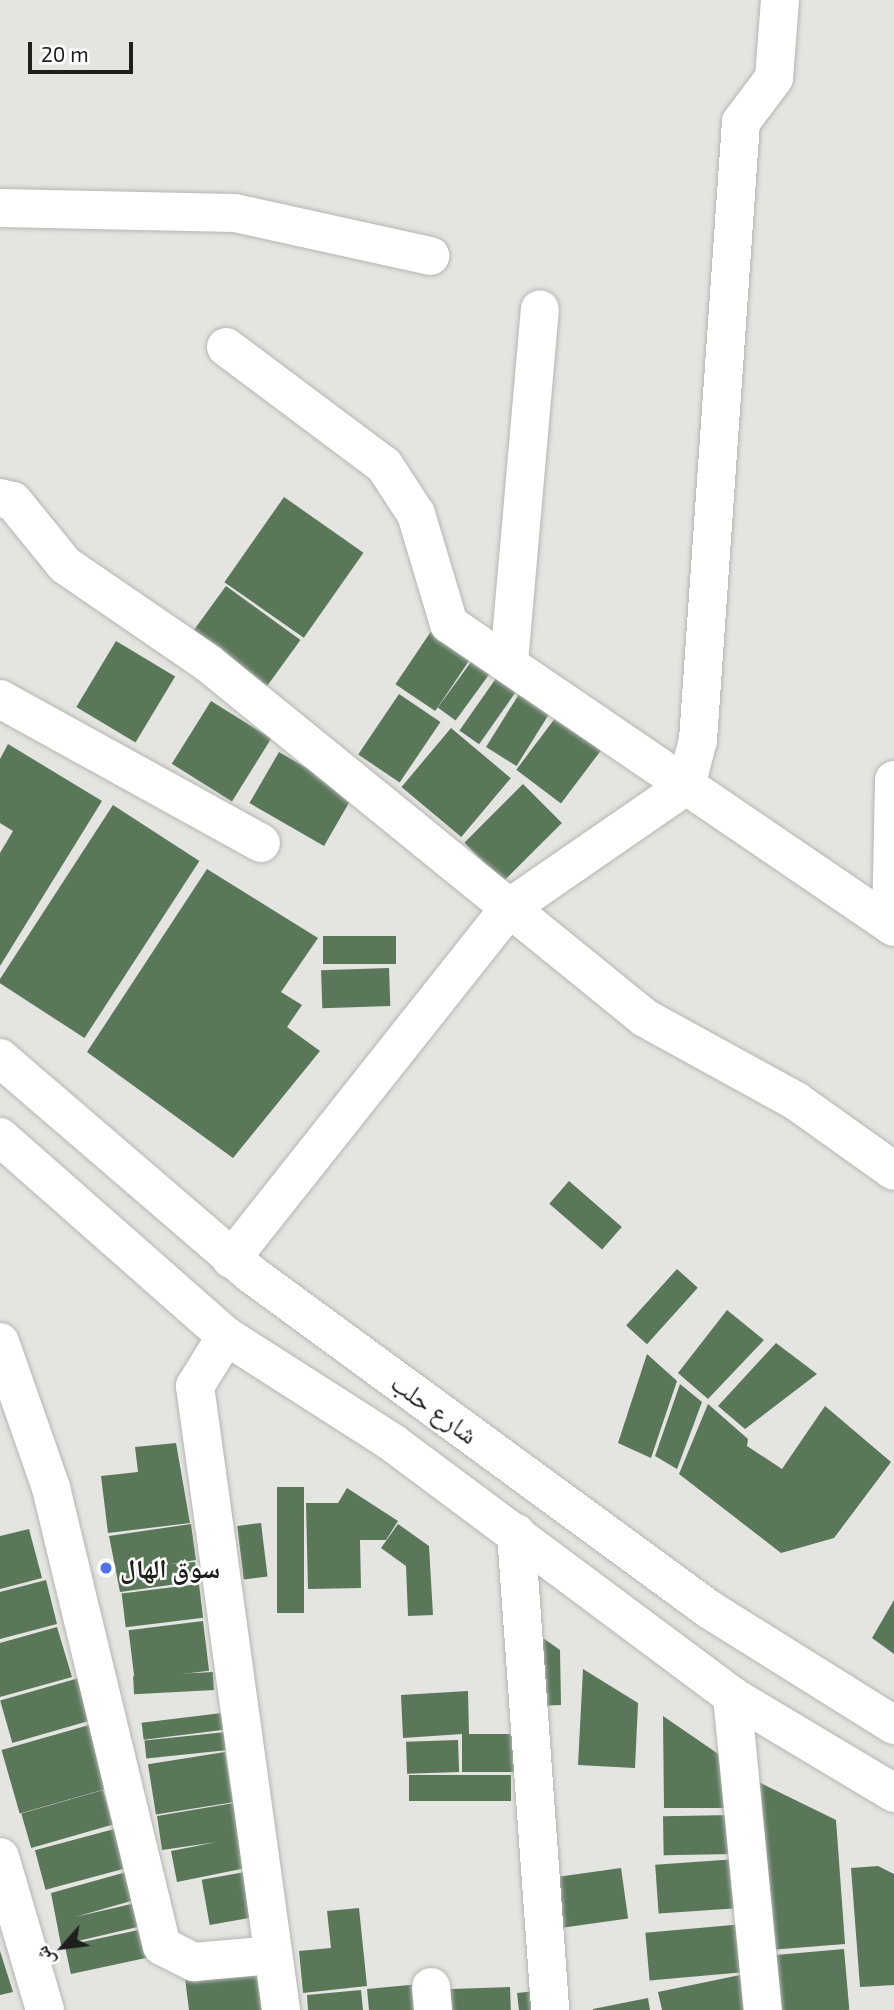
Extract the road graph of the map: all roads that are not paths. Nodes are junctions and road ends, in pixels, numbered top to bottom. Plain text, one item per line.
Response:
1 (780, 0) edge
2 (0, 208) edge
3 (429, 256) dead end
4 (540, 309) dead end
5 (226, 347) dead end
6 (0, 498) edge
7 (509, 662) junction
8 (0, 699) edge
9 (894, 780) edge
10 (686, 786) junction
11 (261, 843) dead end
12 (509, 908) junction
13 (892, 926) edge
14 (0, 1058) edge
15 (0, 1138) edge
16 (894, 1171) edge
17 (231, 1259) junction
18 (226, 1336) junction
19 (0, 1342) edge
20 (516, 1533) junction
21 (732, 1696) junction
22 (894, 1725) edge
23 (894, 1793) edge
24 (3, 1877) edge
25 (272, 1959) junction
26 (45, 2010) edge
27 (281, 2010) edge
28 (550, 2010) edge
29 (764, 2010) edge

1 - 10 street
2 - 3 street
4 - 7 street
5 - 7 street
6 - 12 street
7 - 10 street
8 - 11 street
9 - 13 street
10 - 12 street
10 - 13 street
12 - 16 street
12 - 17 street
14 - 17 street, شارع حلب
15 - 18 street, شارع حلب
17 - 22 street, شارع حلب
18 - 20 street, شارع حلب
18 - 25 street
19 - 25 street
20 - 21 street, شارع حلب
20 - 28 street
21 - 23 street, شارع حلب
21 - 29 street
24 - 26 street
25 - 27 street

